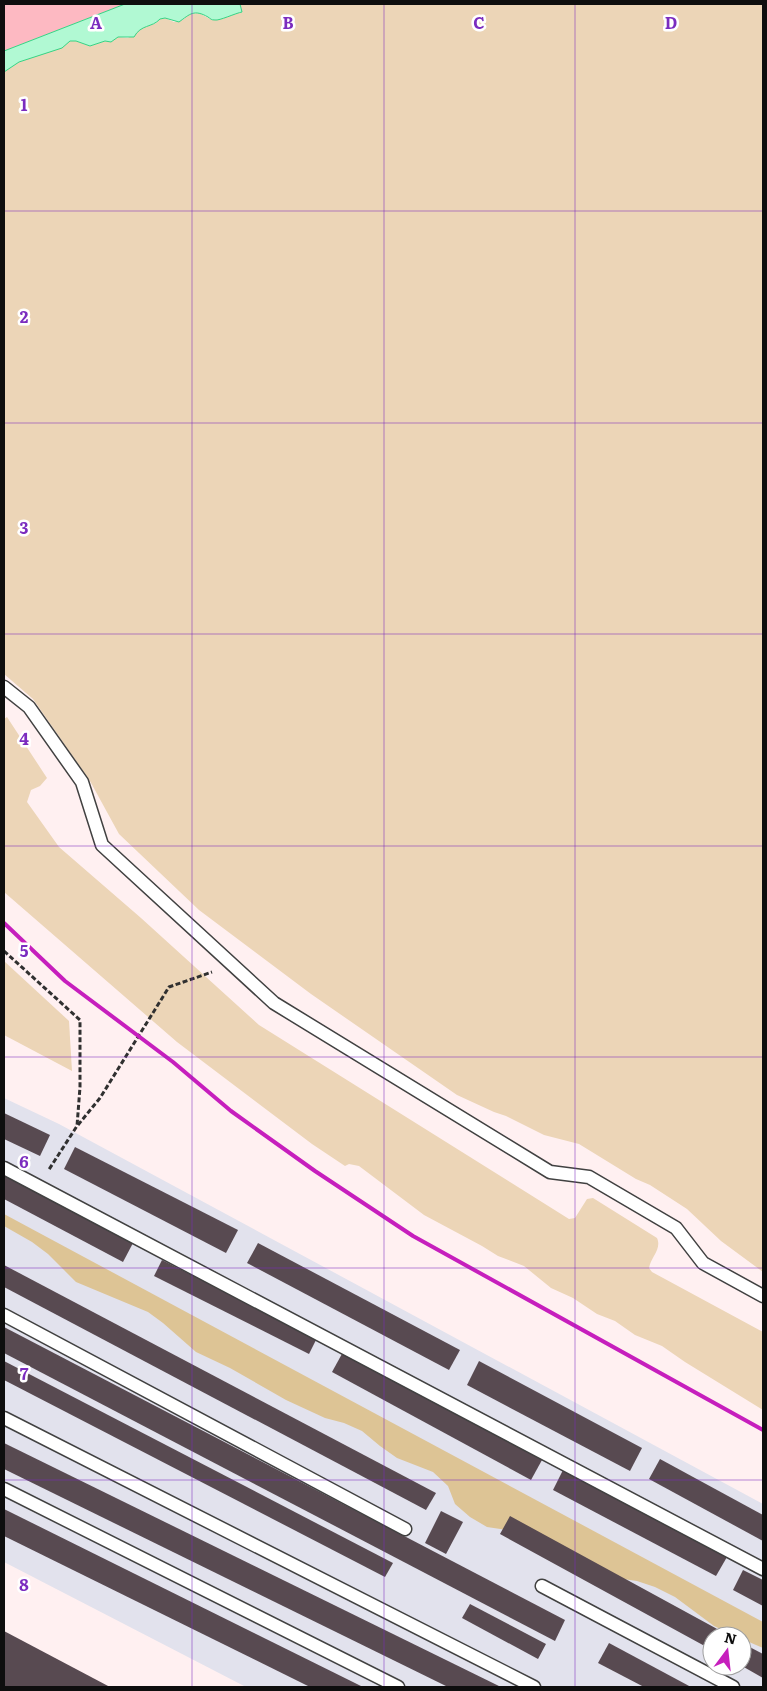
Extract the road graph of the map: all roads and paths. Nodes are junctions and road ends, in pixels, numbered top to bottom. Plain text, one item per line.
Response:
1 (4, 687) edge
2 (4, 951) edge
3 (232, 965) junction
4 (77, 1126) junction
5 (4, 1168) edge
6 (38, 1186) junction
7 (763, 1296) edge
8 (4, 1315) edge
9 (4, 1418) edge
10 (4, 1489) edge
11 (405, 1529) dead end
12 (763, 1570) edge
13 (542, 1586) dead end
14 (398, 1687) edge
15 (534, 1687) edge
16 (733, 1687) edge

1 - 3 lane
2 - 4 path
3 - 4 path
3 - 7 lane
4 - 6 path
5 - 6 lane
6 - 12 lane
8 - 11 lane
9 - 15 lane
10 - 14 lane
13 - 16 lane

